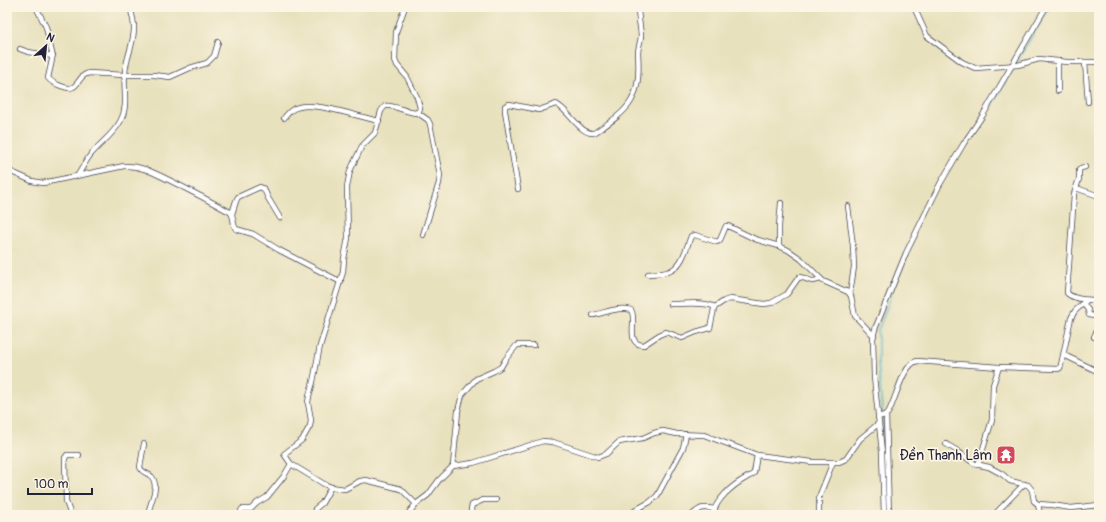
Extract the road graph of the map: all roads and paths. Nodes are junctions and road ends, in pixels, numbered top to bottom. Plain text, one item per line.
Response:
1 (36, 7) edge
2 (130, 7) edge
3 (405, 7) edge
4 (638, 7) edge
5 (914, 7) edge
6 (1046, 7) edge
7 (218, 42) dead end
8 (20, 49) dead end
9 (53, 56) junction
10 (1058, 61) junction
11 (1085, 62) junction
12 (1099, 62) edge
13 (1015, 65) junction
14 (124, 75) junction
15 (1058, 91) dead end
16 (1088, 102) dead end
17 (418, 113) junction
18 (284, 118) dead end
19 (379, 121) junction
20 (1085, 167) dead end
21 (7, 170) edge
22 (78, 175) junction
23 (1076, 188) junction
24 (518, 189) dead end
25 (1099, 196) edge
26 (782, 203) dead end
27 (848, 206) dead end
28 (232, 214) junction
29 (280, 218) dead end
30 (423, 235) dead end
31 (779, 246) junction
32 (648, 274) dead end
33 (821, 279) junction
34 (341, 282) junction
35 (850, 294) junction
36 (1099, 300) edge
37 (1085, 302) junction
38 (671, 304) dead end
39 (715, 307) junction
40 (593, 315) dead end
41 (1099, 317) edge
42 (1099, 326) edge
43 (874, 336) junction
44 (1094, 337) dead end
45 (534, 345) dead end
46 (1064, 355) junction
47 (999, 367) junction
48 (1099, 372) edge
49 (886, 415) junction
50 (879, 416) junction
51 (878, 424) junction
52 (686, 434) junction
53 (144, 444) dead end
54 (946, 444) dead end
55 (79, 455) dead end
56 (757, 455) junction
57 (833, 462) junction
58 (291, 464) junction
59 (978, 465) junction
60 (453, 466) junction
61 (1024, 484) junction
62 (330, 487) junction
63 (496, 500) dead end
64 (416, 504) junction
65 (1038, 504) junction
66 (1099, 505) edge
67 (715, 508) junction
68 (315, 509) dead end
69 (71, 515) edge
70 (148, 515) edge
71 (241, 515) edge
72 (407, 515) edge
73 (472, 515) edge
74 (629, 515) edge
75 (692, 515) edge
76 (713, 515) edge
77 (819, 515) edge
78 (884, 515) edge
79 (889, 515) edge
80 (994, 515) edge
81 (1040, 515) edge

1 - 9 street
2 - 14 street
3 - 17 street
4 - 24 street
5 - 13 street
6 - 13 street
7 - 14 street
8 - 9 street
9 - 14 street
10 - 11 street
10 - 13 street
10 - 15 street
11 - 12 street
11 - 16 street
13 - 43 street
14 - 22 street
17 - 19 street
17 - 30 street
18 - 19 street
19 - 34 street
20 - 23 street
21 - 22 street
22 - 28 street
23 - 25 street
23 - 37 street
26 - 31 street
27 - 35 street
28 - 29 street
28 - 34 street
31 - 32 street
31 - 33 street
33 - 35 street
33 - 39 street
34 - 58 street
35 - 43 street
36 - 37 street
37 - 41 street
37 - 46 street
38 - 39 street
39 - 40 street
42 - 44 street
43 - 50 street
45 - 60 street
46 - 47 street
46 - 48 street
47 - 49 street
47 - 59 street
49 - 50 street
49 - 79 street
50 - 51 street
51 - 57 street
51 - 78 street
52 - 56 street
52 - 60 street
52 - 74 street
53 - 70 street
54 - 59 street
55 - 69 street
56 - 57 street
56 - 67 street
57 - 77 street
58 - 62 street
58 - 71 street
59 - 61 street
60 - 64 street
61 - 65 street
61 - 80 street
62 - 64 street
62 - 68 street
63 - 73 street
64 - 72 street
65 - 66 street
65 - 81 street
67 - 75 street
67 - 76 street

